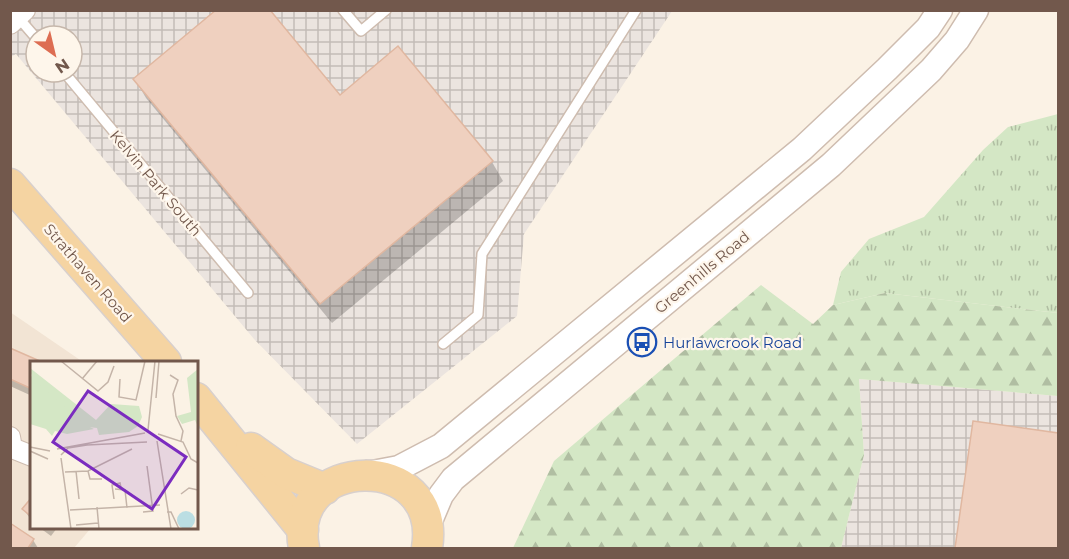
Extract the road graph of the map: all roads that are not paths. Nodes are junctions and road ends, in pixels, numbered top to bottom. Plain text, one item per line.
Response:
1 (343, 10) edge
2 (386, 10) edge
3 (636, 10) edge
4 (940, 10) edge
5 (976, 10) edge
6 (74, 84) edge
7 (10, 184) edge
8 (248, 293) dead end
9 (443, 344) dead end
10 (164, 361) edge
11 (198, 400) edge
12 (218, 422) junction
13 (11, 445) edge
14 (30, 455) edge
15 (365, 474) junction
16 (325, 489) junction
17 (427, 538) edge
18 (303, 543) edge

1 - 2 lane
3 - 9 lane
4 - 15 street
5 - 17 street, Greenhills Road
6 - 8 lane, Kelvin Park South
7 - 10 main road, Strathaven Road
11 - 12 main road
12 - 16 main road
12 - 18 main road
13 - 14 street
15 - 16 main road
15 - 17 main road
16 - 18 main road

